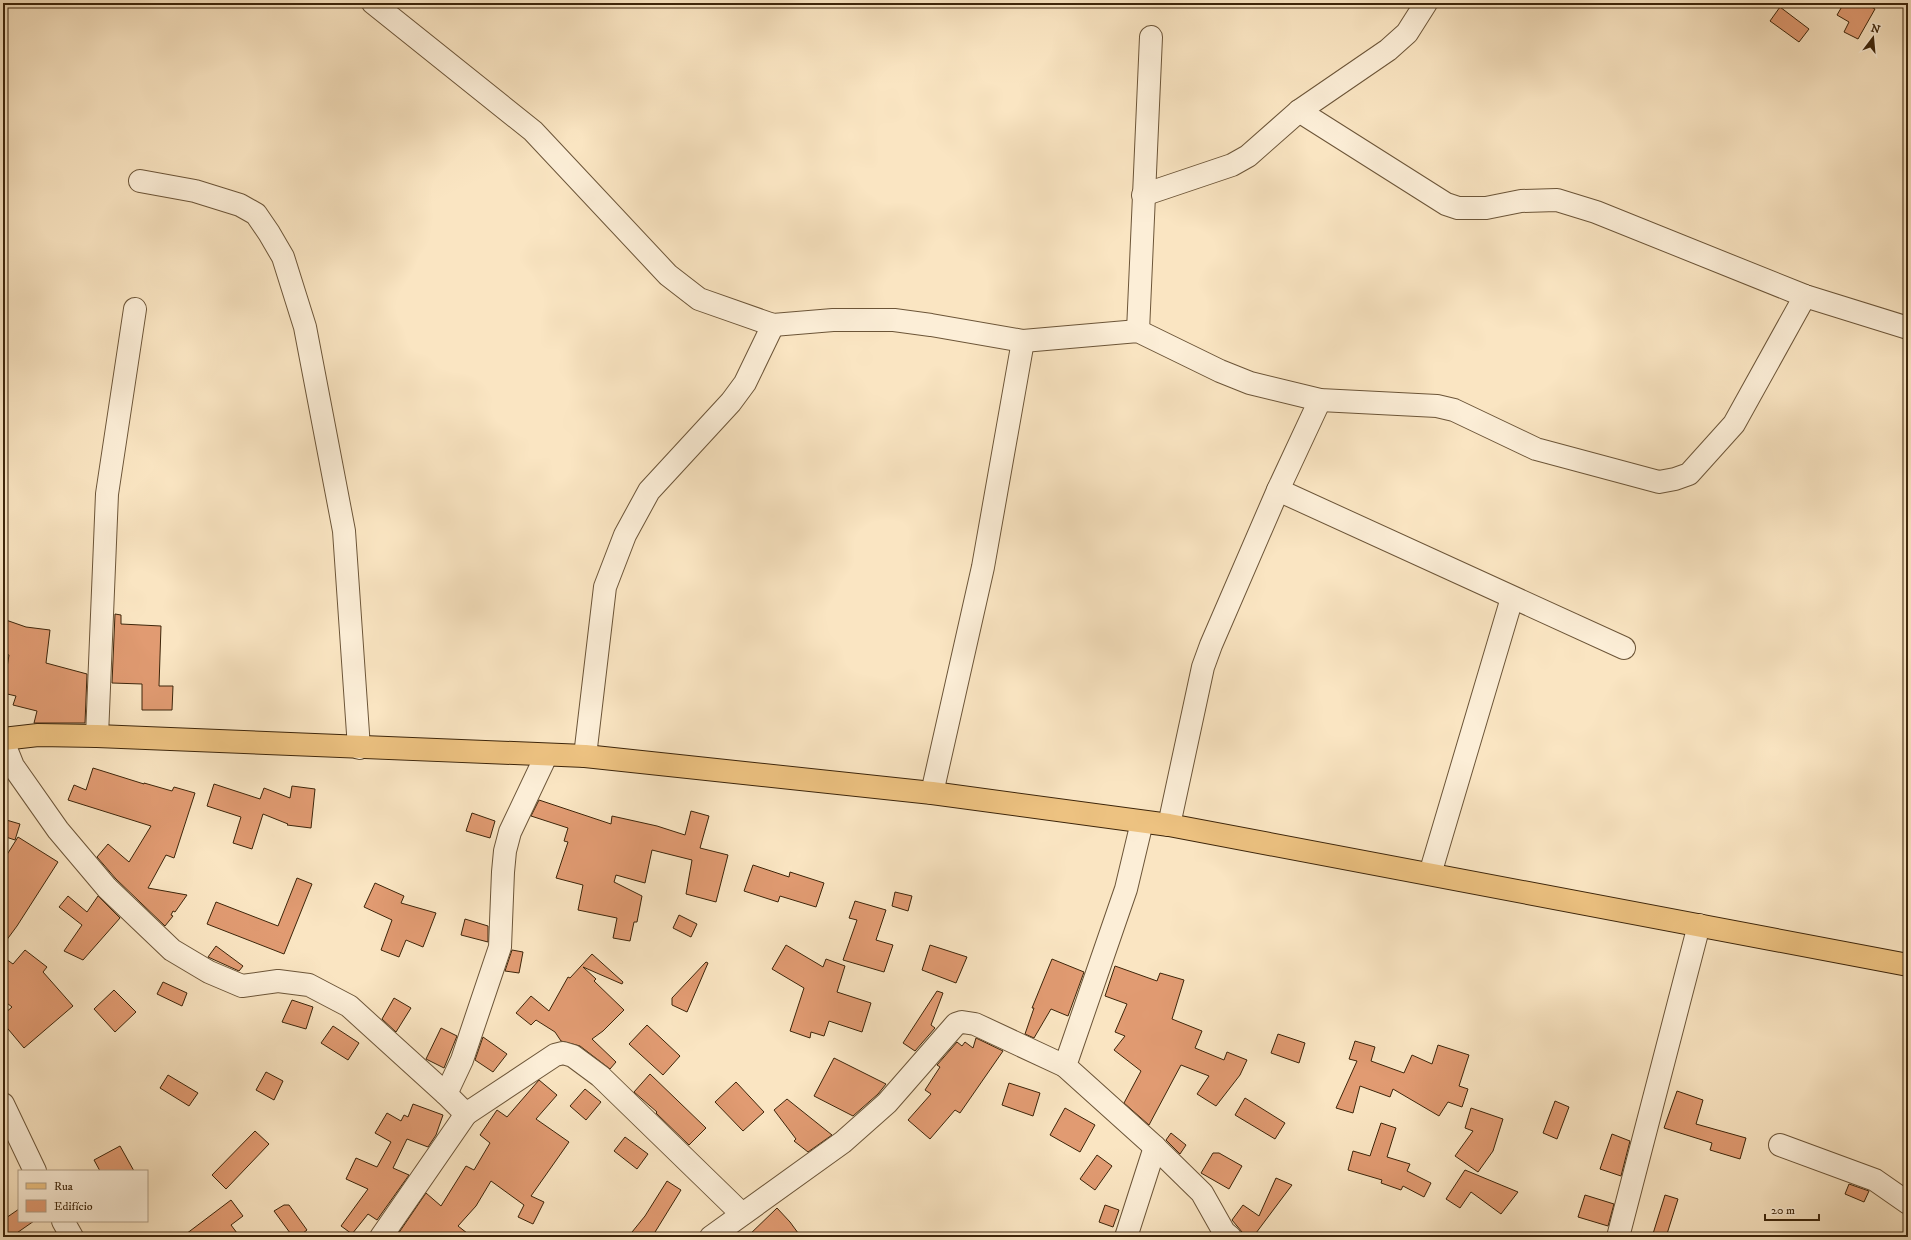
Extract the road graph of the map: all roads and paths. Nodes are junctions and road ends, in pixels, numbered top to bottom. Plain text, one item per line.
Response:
1 (373, 3) edge
2 (1426, 3) edge
3 (1151, 37) dead end
4 (1299, 111) junction
5 (140, 181) dead end
6 (1143, 195) junction
7 (1805, 296) junction
8 (135, 309) dead end
9 (773, 325) junction
10 (1908, 328) edge
11 (1138, 331) junction
12 (1023, 342) junction
13 (1320, 400) junction
14 (1278, 490) junction
15 (1512, 598) junction
16 (1624, 648) dead end
17 (3, 726) edge
18 (38, 735) junction
19 (97, 736) junction
20 (3, 740) edge
21 (359, 748) junction
22 (546, 756) junction
23 (585, 756) junction
24 (932, 793) junction
25 (1142, 822) junction
26 (1169, 825) junction
27 (1430, 874) junction
28 (1699, 925) junction
29 (1908, 965) edge
30 (1065, 1066) junction
31 (446, 1094) junction
32 (3, 1104) edge
33 (466, 1114) junction
34 (1780, 1145) dead end
35 (1155, 1147) junction
36 (35, 1170) edge
37 (1908, 1203) edge
38 (742, 1214) junction
39 (64, 1222) edge
40 (72, 1237) edge
41 (381, 1237) edge
42 (711, 1237) edge
43 (1126, 1237) edge
44 (1230, 1237) edge
45 (1618, 1237) edge

1 - 9 street
2 - 4 street
3 - 6 street
4 - 6 street
4 - 7 street
5 - 21 street
6 - 11 street
7 - 10 street
7 - 13 street
8 - 19 street
9 - 12 street
9 - 23 street
11 - 12 street
11 - 13 street
12 - 24 street
13 - 14 street
14 - 15 street
14 - 26 street
15 - 16 street
15 - 27 street
17 - 18 main road
18 - 19 main road
18 - 20 main road
19 - 21 main road
20 - 31 street
21 - 22 main road
22 - 23 main road
22 - 31 street
23 - 24 main road
24 - 25 main road
25 - 26 main road
25 - 30 street
26 - 27 main road
27 - 28 main road
28 - 29 main road
28 - 45 street
30 - 35 street
30 - 38 street
31 - 33 street
32 - 36 street
33 - 38 street
33 - 41 street
34 - 37 street
35 - 43 street
35 - 44 street
38 - 42 street
39 - 40 street

